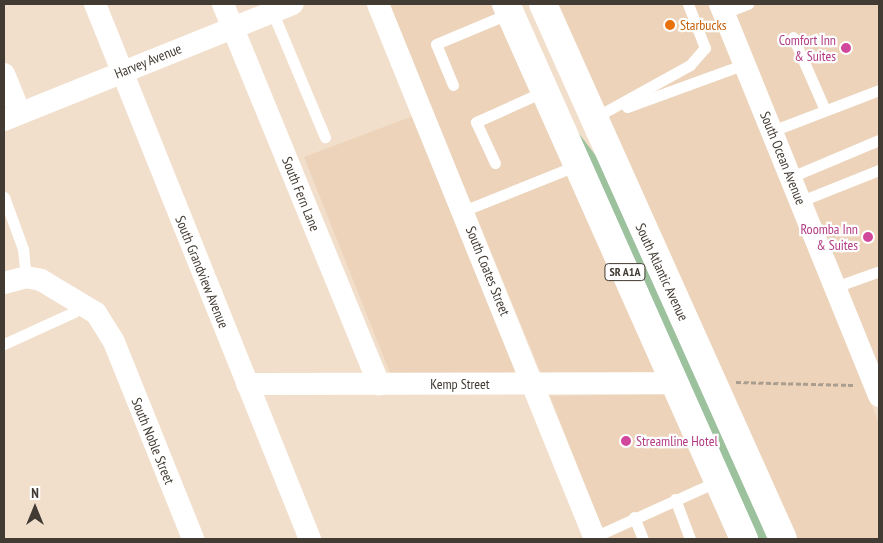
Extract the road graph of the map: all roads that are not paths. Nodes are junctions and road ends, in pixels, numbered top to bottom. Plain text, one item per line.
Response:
1 (96, 4) edge
2 (223, 4) edge
3 (378, 4) edge
4 (543, 4) edge
5 (688, 4) edge
6 (748, 4) edge
7 (283, 8) edge
8 (508, 8) edge
9 (722, 8) edge
10 (233, 27) junction
11 (793, 37) dead end
12 (745, 64) junction
13 (122, 72) junction
14 (4, 74) edge
15 (453, 85) dead end
16 (879, 90) edge
17 (545, 91) junction
18 (825, 110) junction
19 (12, 117) edge
20 (592, 119) junction
21 (772, 131) junction
22 (325, 137) dead end
23 (879, 140) edge
24 (495, 163) dead end
25 (578, 165) junction
26 (879, 170) edge
27 (791, 177) junction
28 (4, 197) edge
29 (801, 202) junction
30 (463, 211) junction
31 (877, 272) dead end
32 (26, 277) junction
33 (4, 283) edge
34 (835, 287) junction
35 (80, 304) junction
36 (4, 344) edge
37 (674, 383) junction
38 (247, 384) junction
39 (379, 384) junction
40 (535, 385) junction
41 (877, 391) edge
42 (718, 481) junction
43 (675, 499) junction
44 (634, 517) junction
45 (595, 538) edge
46 (193, 539) edge
47 (310, 539) edge
48 (643, 539) edge
49 (690, 539) edge
50 (744, 539) edge
51 (783, 539) edge

1 - 13 street, South Grandview Avenue
2 - 10 street, South Fern Lane
3 - 30 street, South Coates Street
4 - 20 main road, South Atlantic Avenue / SR A1A
5 - 20 lane
6 - 9 lane
7 - 10 street, Harvey Avenue
7 - 22 lane
8 - 15 lane
8 - 17 main road, SR A1A
9 - 12 street, South Ocean Avenue
10 - 13 street, Harvey Avenue
10 - 39 street, South Fern Lane
11 - 18 lane
12 - 20 lane
12 - 21 street, South Ocean Avenue
13 - 19 street, Harvey Avenue
13 - 38 street, South Grandview Avenue
14 - 19 street
16 - 18 lane
17 - 24 lane
17 - 25 main road, SR A1A
18 - 21 lane
20 - 51 main road, South Atlantic Avenue / SR A1A
21 - 27 street, South Ocean Avenue
23 - 27 lane
25 - 30 lane
25 - 37 main road, SR A1A
26 - 29 lane
27 - 29 street, South Ocean Avenue
28 - 32 lane
29 - 34 street, South Ocean Avenue
30 - 40 street, South Coates Street
31 - 34 lane
32 - 33 street
32 - 35 street, South Noble Street
34 - 41 street, South Ocean Avenue
35 - 36 lane
35 - 46 street, South Noble Street
37 - 40 street, Kemp Street
37 - 42 main road, SR A1A
38 - 39 street, Kemp Street
38 - 47 street, South Grandview Avenue
39 - 40 street, Kemp Street
40 - 45 street, South Coates Street
42 - 43 lane
42 - 50 main road, SR A1A
43 - 44 lane
43 - 49 lane
44 - 45 lane
44 - 48 lane

